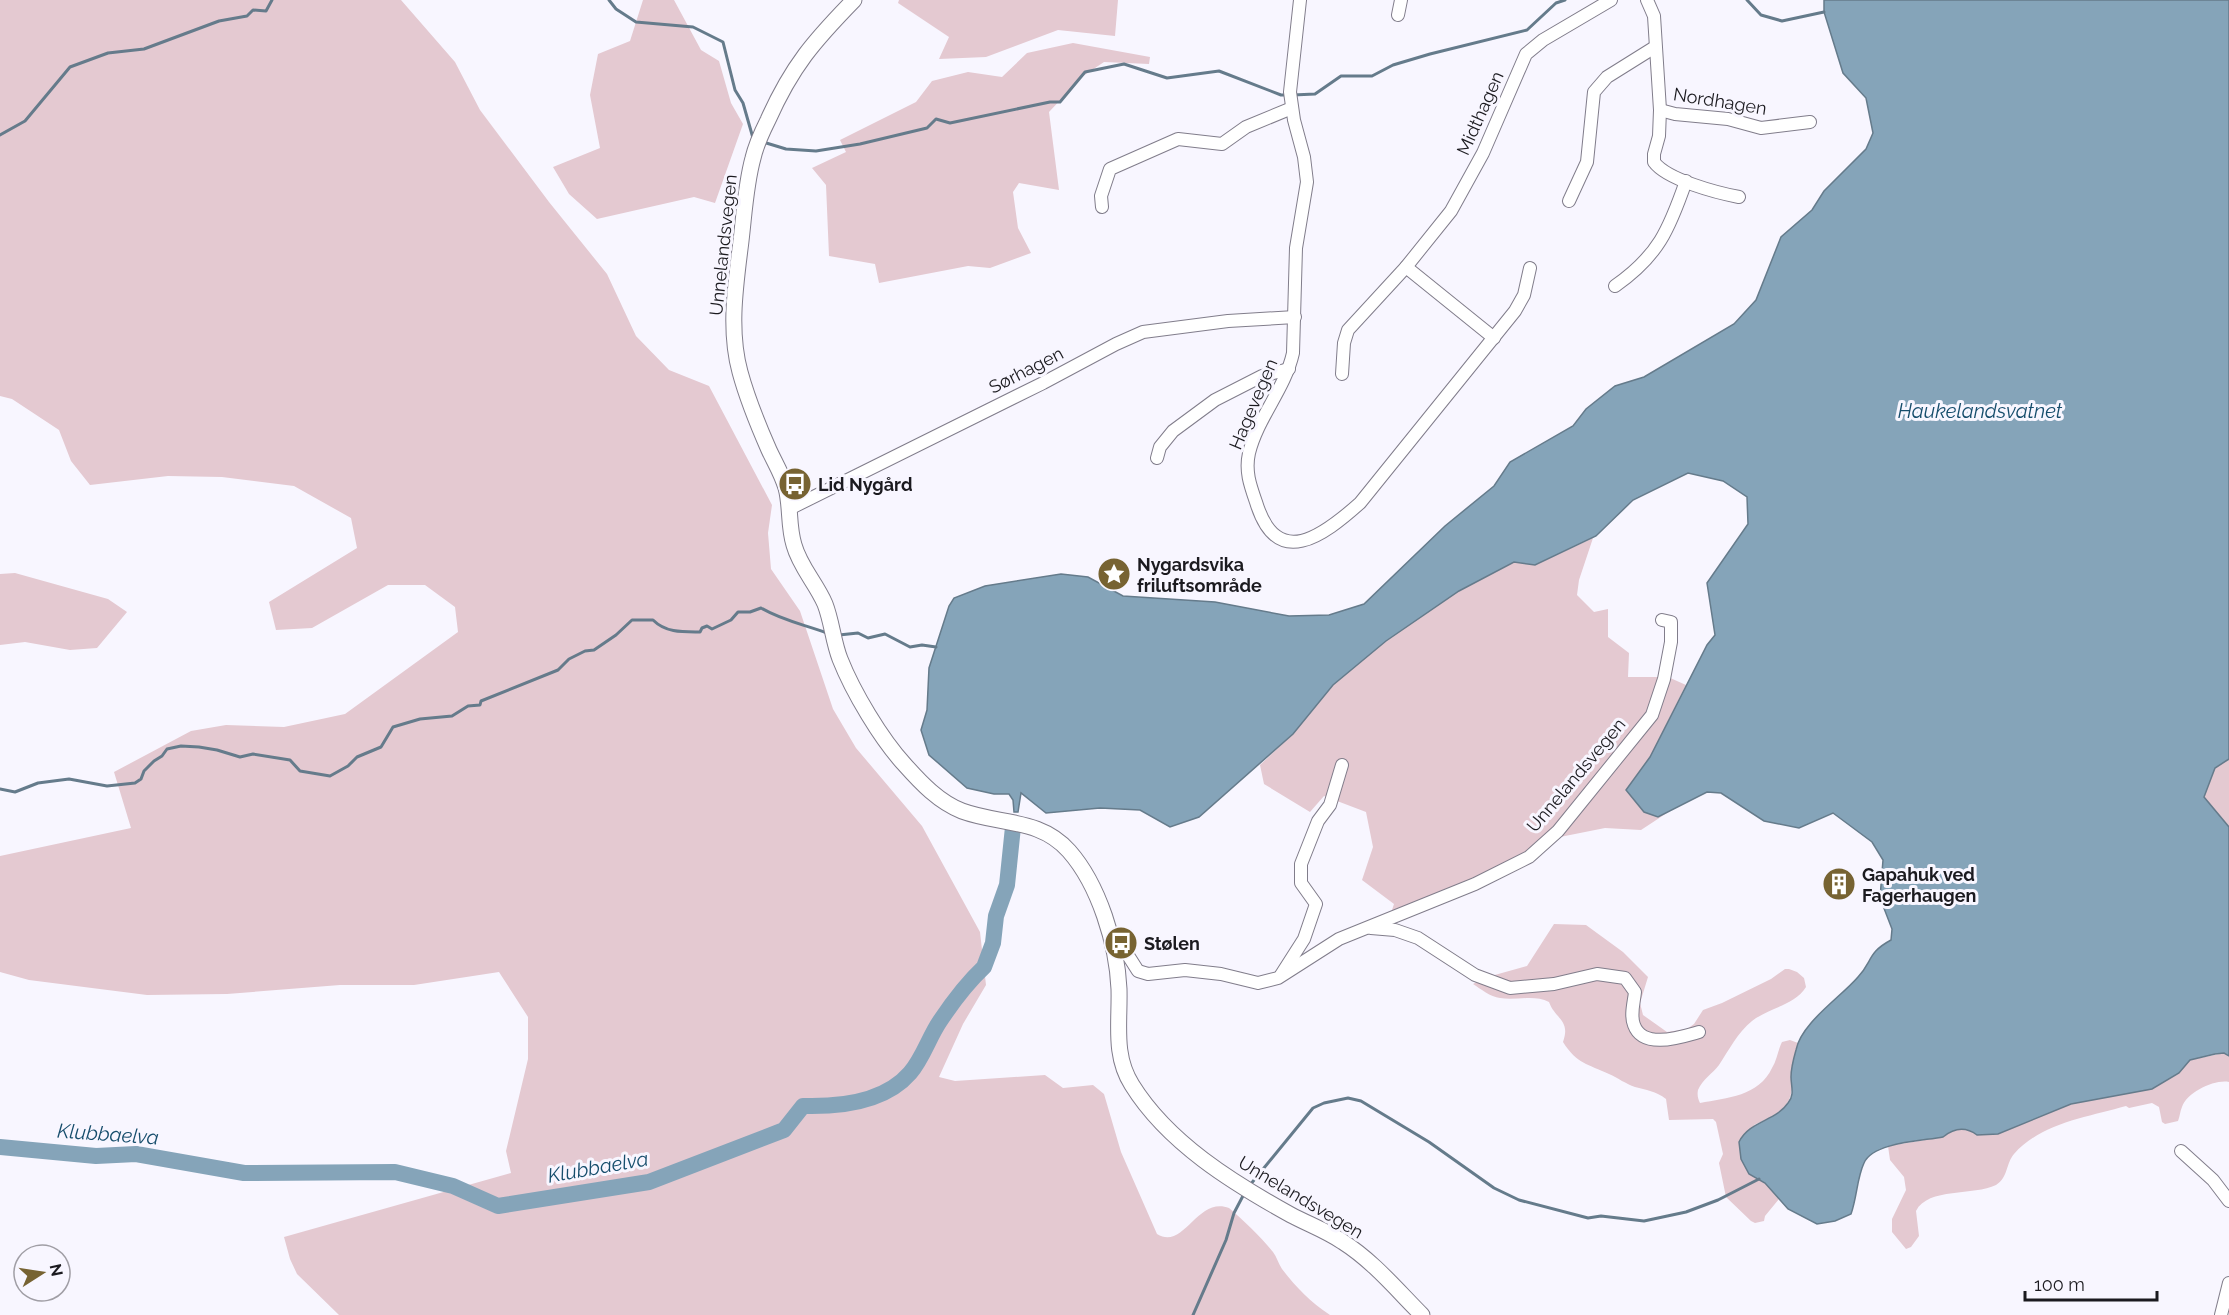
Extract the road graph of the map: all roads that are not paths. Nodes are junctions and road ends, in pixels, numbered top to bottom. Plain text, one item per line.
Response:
1 (854, 0) edge
2 (1300, 0) edge
3 (1401, 0) edge
4 (1611, 0) edge
5 (1647, 0) edge
6 (1398, 15) dead end
7 (1655, 46) junction
8 (1291, 100) junction
9 (1660, 110) junction
10 (1810, 122) dead end
11 (1686, 182) junction
12 (1739, 198) dead end
13 (1569, 201) dead end
14 (1102, 207) dead end
15 (1406, 267) junction
16 (1530, 268) dead end
17 (1615, 286) dead end
18 (1295, 317) junction
19 (1494, 338) junction
20 (1289, 369) junction
21 (1342, 374) dead end
22 (1157, 458) dead end
23 (789, 509) junction
24 (1662, 620) dead end
25 (1342, 765) dead end
26 (1366, 927) junction
27 (1114, 948) junction
28 (1278, 978) junction
29 (1699, 1032) dead end
30 (2181, 1150) dead end
31 (2229, 1201) edge
32 (2229, 1283) edge
33 (1422, 1315) edge
34 (2221, 1315) edge

1 - 23 main road, Unnelandsvegen
2 - 8 street, Hagevegen
3 - 6 street
4 - 15 street, Midthagen
5 - 7 street, Nordhagen
7 - 9 street, Nordhagen
7 - 13 street
8 - 14 street
8 - 18 street, Hagevegen
9 - 10 street, Nordhagen
9 - 11 street, Nordhagen
11 - 12 street, Nordhagen
11 - 17 street
15 - 19 street
15 - 21 street, Midthagen
16 - 19 street, Hagevegen
18 - 20 street, Hagevegen
18 - 23 street, Sørhagen
19 - 20 street, Hagevegen
20 - 22 street
23 - 27 main road, Unnelandsvegen
24 - 26 street, Unnelandsvegen
25 - 28 street
26 - 28 street, Unnelandsvegen
26 - 29 street
27 - 28 street, Unnelandsvegen
27 - 33 main road, Unnelandsvegen
30 - 31 street
32 - 34 street

